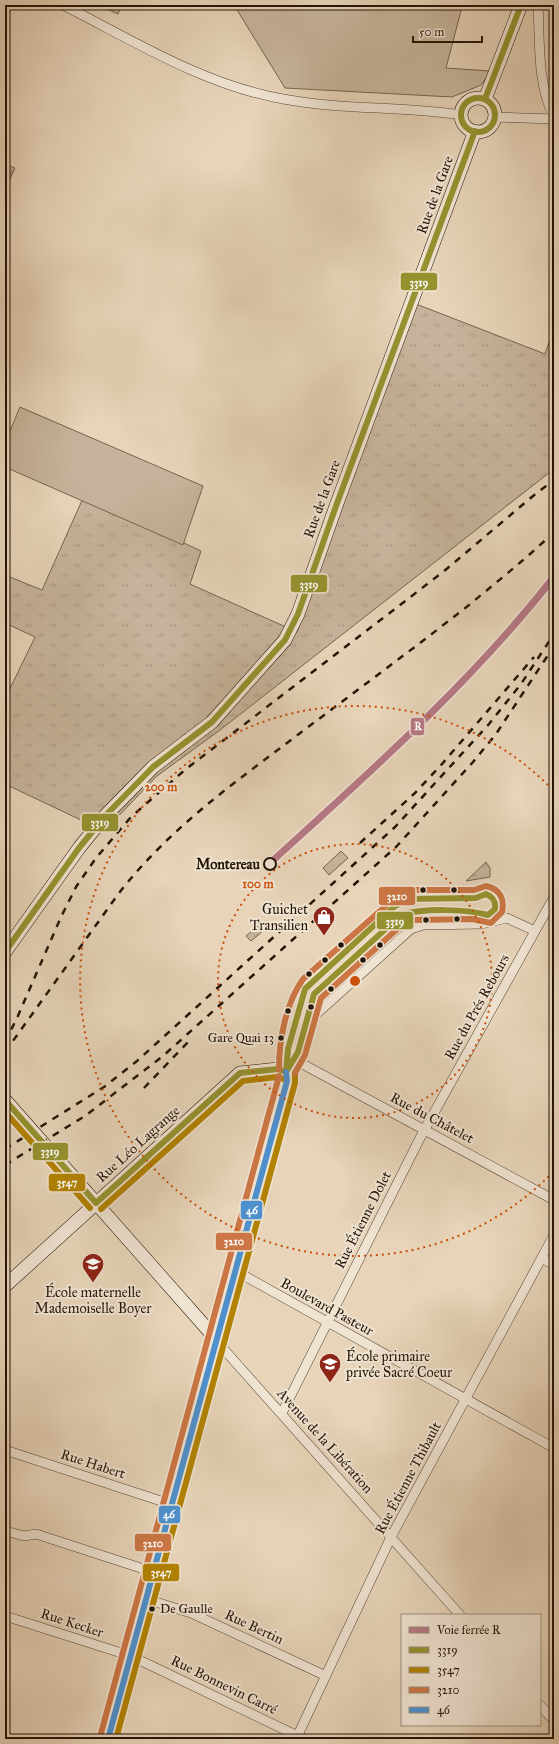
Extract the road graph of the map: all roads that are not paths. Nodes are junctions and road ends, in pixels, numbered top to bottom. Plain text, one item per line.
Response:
1 (63, 5) edge
2 (521, 5) edge
3 (538, 5) edge
4 (485, 99) junction
5 (461, 115) junction
6 (495, 117) junction
7 (554, 118) edge
8 (475, 131) junction
9 (554, 897) edge
10 (535, 931) junction
11 (5, 952) edge
12 (298, 1061) junction
13 (286, 1072) junction
14 (5, 1100) edge
15 (424, 1130) junction
16 (554, 1200) edge
17 (96, 1203) junction
18 (554, 1235) edge
19 (542, 1258) junction
20 (554, 1265) edge
21 (234, 1270) junction
22 (5, 1286) edge
23 (327, 1323) junction
24 (217, 1340) junction
25 (465, 1399) junction
26 (282, 1413) junction
27 (554, 1448) edge
28 (5, 1450) edge
29 (173, 1503) junction
30 (5, 1531) edge
31 (391, 1537) junction
32 (154, 1572) junction
33 (146, 1599) junction
34 (459, 1614) edge
35 (5, 1616) edge
36 (130, 1656) junction
37 (326, 1676) junction
38 (541, 1706) edge
39 (554, 1721) edge
40 (300, 1738) edge
41 (108, 1739) edge

1 - 5 street
2 - 4 main road
3 - 7 street
4 - 5 main road
4 - 6 main road
5 - 8 main road
6 - 7 street
6 - 8 main road
8 - 11 main road, Rue de la Gare
9 - 10 street, Rue du Prés Rebours
10 - 12 street
10 - 15 street, Rue du Prés Rebours
12 - 13 street
12 - 15 street, Rue du Châtelet
13 - 17 main road, Rue Léo Lagrange
13 - 21 main road
14 - 17 main road
15 - 16 street, Rue du Châtelet
15 - 23 street, Rue Étienne Dolet
17 - 22 main road, Rue Léo Lagrange
17 - 24 main road
18 - 19 street, Rue Étienne Thibault
19 - 20 street
19 - 25 street, Rue Étienne Thibault
21 - 23 street, Boulevard Pasteur
21 - 24 main road
23 - 25 street, Boulevard Pasteur
23 - 26 street, Rue Étienne Dolet
24 - 26 street, Avenue de la Libération
24 - 29 main road
25 - 27 street, Boulevard Pasteur
25 - 31 street, Rue Étienne Thibault
26 - 31 street, Avenue de la Libération
28 - 29 street, Rue Habert
29 - 32 main road
30 - 32 street
31 - 34 street, Avenue de la Libération
31 - 37 street, Rue Étienne Thibault
32 - 33 main road
33 - 36 main road
33 - 37 street, Rue Bertin
35 - 36 street, Rue Kecker
36 - 40 street, Rue Bonnevin Carré
36 - 41 main road
37 - 40 street, Rue Étienne Thibault
38 - 39 street

